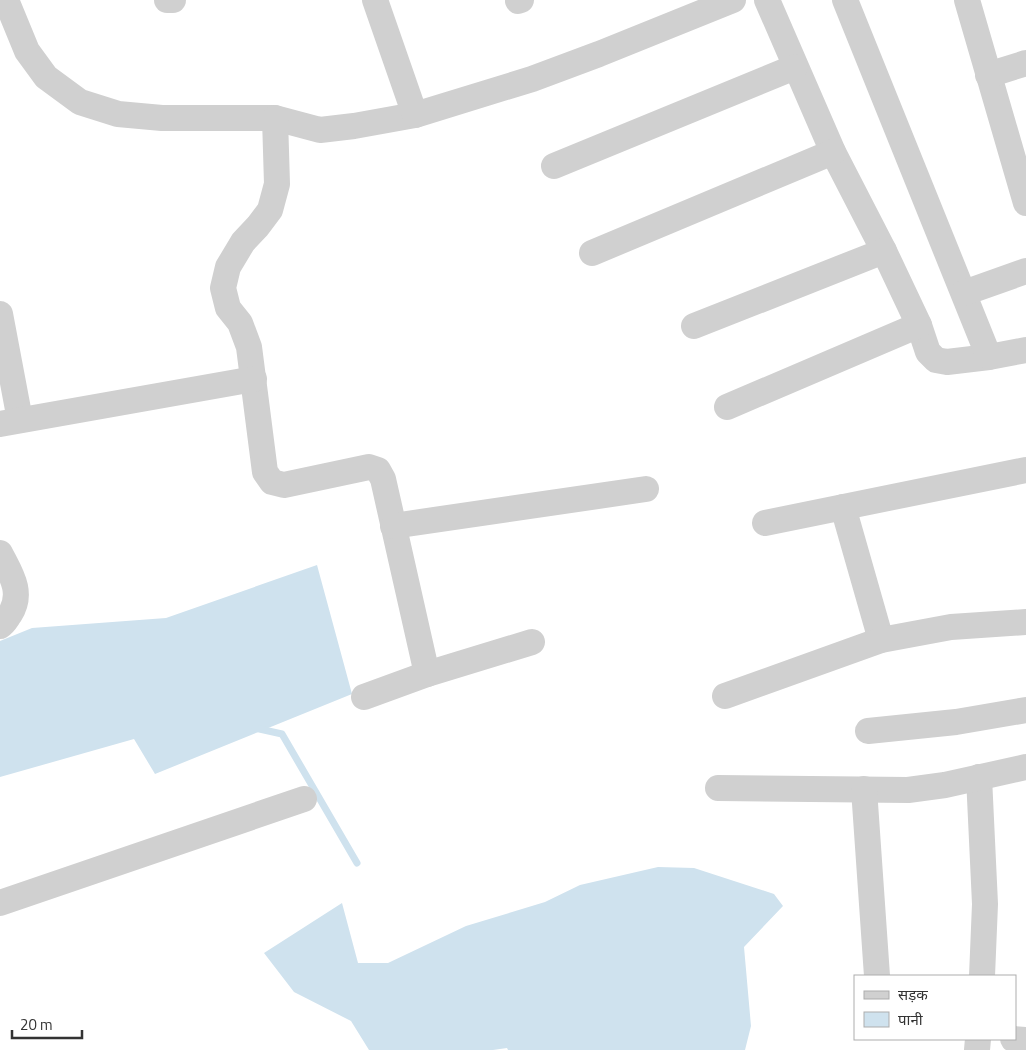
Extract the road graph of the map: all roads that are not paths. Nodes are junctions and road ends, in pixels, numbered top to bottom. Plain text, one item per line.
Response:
1 (6, 0) edge
2 (167, 0) edge
3 (174, 0) edge
4 (376, 0) edge
5 (733, 0) edge
6 (767, 0) edge
7 (845, 0) edge
8 (967, 0) edge
9 (10, 37) edge
10 (1026, 64) edge
11 (795, 67) junction
12 (988, 75) junction
13 (415, 115) junction
14 (275, 118) junction
15 (833, 152) junction
16 (554, 166) dead end
17 (1026, 203) edge
18 (884, 251) junction
19 (592, 252) dead end
20 (1026, 271) edge
21 (964, 293) junction
22 (0, 314) edge
23 (919, 325) junction
24 (694, 326) dead end
25 (1026, 350) edge
26 (989, 357) junction
27 (254, 379) junction
28 (727, 407) dead end
29 (10, 422) edge
30 (1026, 470) edge
31 (646, 490) dead end
32 (843, 507) junction
33 (765, 523) dead end
34 (393, 526) junction
35 (0, 553) edge
36 (1026, 622) edge
37 (0, 626) edge
38 (881, 640) junction
39 (532, 642) dead end
40 (427, 674) junction
41 (725, 696) dead end
42 (364, 697) dead end
43 (1026, 710) edge
44 (868, 731) dead end
45 (1026, 766) edge
46 (979, 777) junction
47 (718, 788) dead end
48 (864, 789) junction
49 (304, 799) dead end
50 (0, 903) edge
51 (877, 975) edge
52 (982, 975) edge

1 - 9 street
2 - 3 street
4 - 13 street
5 - 13 street
6 - 11 street
7 - 21 street
8 - 12 street
9 - 14 street
10 - 12 street
11 - 15 street
11 - 16 street
12 - 17 street
13 - 14 street
14 - 27 street
15 - 18 street
15 - 19 street
18 - 23 street
18 - 24 street
20 - 21 street
21 - 26 street
22 - 29 street
23 - 26 street
23 - 28 street
25 - 26 street
27 - 29 street
27 - 34 street
30 - 32 street
31 - 34 street
32 - 33 street
32 - 38 street
34 - 40 street
35 - 37 street
36 - 38 street
38 - 41 street
39 - 40 street
40 - 42 street
43 - 44 street
45 - 46 street
46 - 48 street
46 - 52 street
47 - 48 street
48 - 51 street
49 - 50 street

